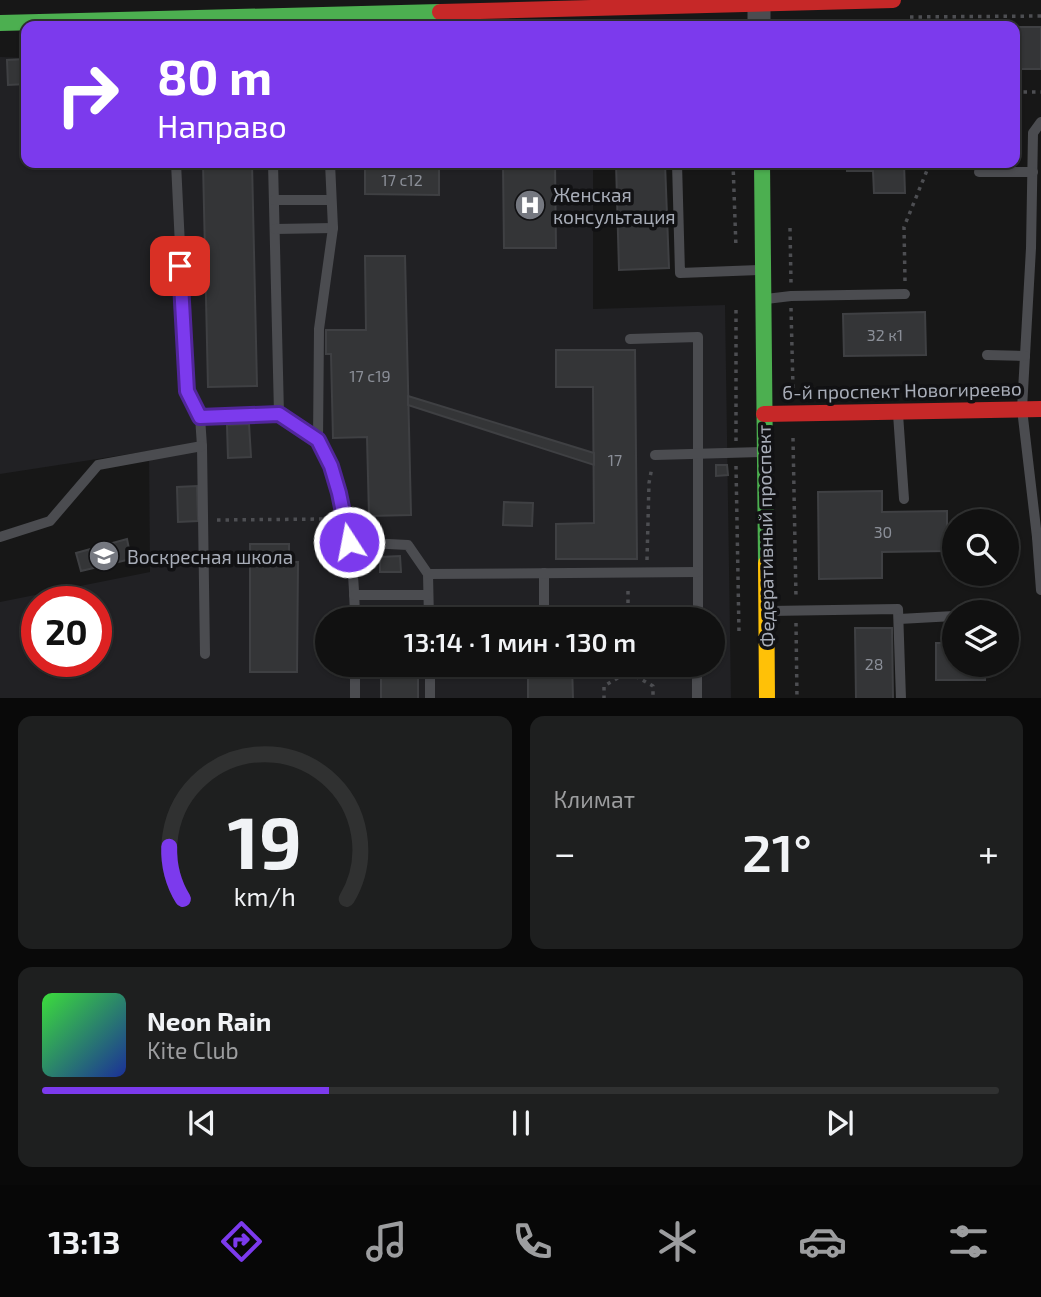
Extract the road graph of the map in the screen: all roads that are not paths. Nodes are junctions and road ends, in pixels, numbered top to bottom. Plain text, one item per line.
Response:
1 (893, 0) edge
2 (759, 1) edge
3 (354, 7) edge
4 (402, 7) edge
5 (44, 21) edge
6 (759, 21) edge
7 (21, 22) edge
8 (0, 23) edge
9 (1041, 122) edge
10 (176, 168) edge
11 (273, 168) edge
12 (330, 168) edge
13 (677, 168) edge
14 (762, 168) edge
15 (979, 172) dead end
16 (1032, 172) junction
17 (274, 200) junction
18 (331, 200) junction
19 (333, 228) junction
20 (275, 229) junction
21 (1036, 248) edge
22 (763, 270) junction
23 (905, 294) road end
24 (764, 300) junction
25 (630, 339) dead end
26 (987, 355) dead end
27 (1025, 356) junction
28 (1022, 409) junction
29 (1041, 409) edge
30 (898, 411) junction
31 (279, 414) junction
32 (764, 414) junction
33 (200, 417) junction
34 (318, 440) junction
35 (202, 446) junction
36 (764, 452) junction
37 (699, 454) junction
38 (655, 455) road end
39 (904, 499) dead end
40 (0, 537) edge
41 (1039, 537) edge
42 (349, 542) junction
43 (698, 572) junction
44 (544, 573) junction
45 (428, 574) junction
46 (1041, 590) edge
47 (355, 595) junction
48 (428, 595) junction
49 (355, 607) edge
50 (428, 607) edge
51 (544, 607) edge
52 (698, 607) edge
53 (766, 611) junction
54 (942, 617) edge
55 (899, 619) junction
56 (205, 654) dead end
57 (355, 677) edge
58 (429, 677) edge
59 (697, 677) edge
60 (355, 698) edge
61 (430, 698) edge
62 (697, 698) edge
63 (767, 698) edge
64 (901, 698) edge

1 - 2 street
2 - 4 street
2 - 6 street
3 - 4 street
3 - 5 street
7 - 8 street
9 - 16 lane
10 - 33 lane
11 - 17 lane
12 - 18 lane
13 - 22 lane
14 - 22 street, Федеративный проспект
15 - 16 lane
16 - 21 lane
17 - 18 lane
17 - 20 lane
18 - 19 lane
19 - 20 lane
19 - 34 lane
20 - 31 lane
21 - 27 lane
22 - 24 street, Федеративный проспект
23 - 24 lane
24 - 32 street, Федеративный проспект
25 - 37 lane
26 - 27 lane
27 - 28 lane
28 - 29 street, 6-й проспект Новогиреево
28 - 30 street, 6-й проспект Новогиреево
28 - 41 lane
30 - 32 street, 6-й проспект Новогиреево
30 - 39 lane
31 - 33 lane
31 - 34 lane
32 - 36 street, Федеративный проспект
33 - 35 lane
34 - 42 lane
35 - 40 lane
35 - 56 lane
36 - 37 lane
36 - 53 street, Федеративный проспект
37 - 38 lane
37 - 43 lane
41 - 46 lane
42 - 45 lane
42 - 47 lane
43 - 44 lane
43 - 52 lane
44 - 45 lane
44 - 51 lane
45 - 48 lane
47 - 48 lane
47 - 49 lane
48 - 50 lane
53 - 55 lane
53 - 63 street, Федеративный проспект
54 - 55 lane
55 - 64 lane
57 - 60 lane
58 - 61 lane
59 - 62 lane

